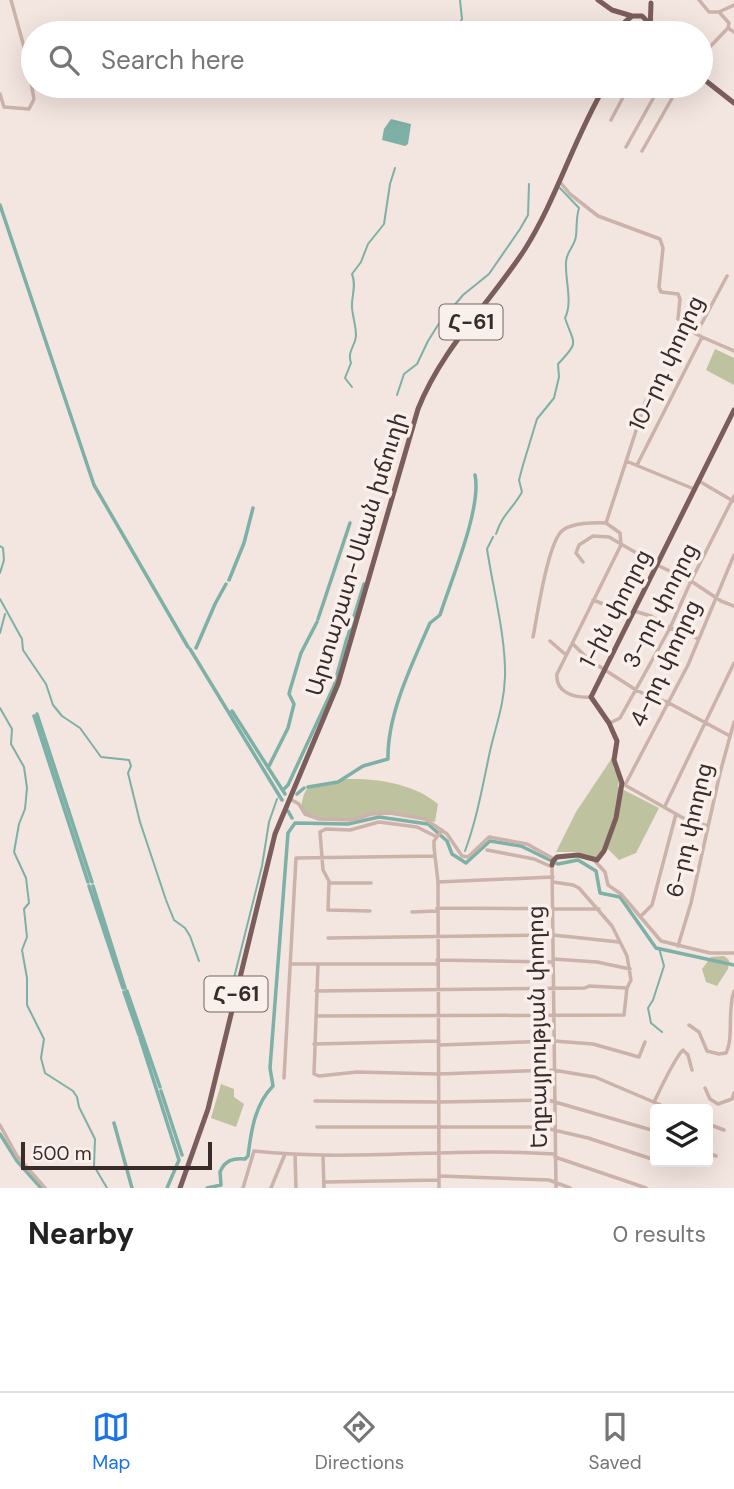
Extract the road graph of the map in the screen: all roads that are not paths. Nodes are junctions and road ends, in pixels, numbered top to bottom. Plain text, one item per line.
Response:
1 (11, 0) edge
2 (598, 0) edge
3 (699, 0) edge
4 (652, 1) edge
5 (734, 5) edge
6 (612, 10) junction
7 (719, 12) junction
8 (634, 16) junction
9 (618, 21) edge
10 (626, 21) edge
11 (646, 21) edge
12 (651, 21) edge
13 (728, 28) junction
14 (734, 32) edge
15 (21, 36) edge
16 (713, 44) edge
17 (713, 86) edge
18 (0, 93) edge
19 (34, 98) edge
20 (599, 98) edge
21 (623, 98) edge
22 (653, 98) edge
23 (672, 98) edge
24 (734, 103) edge
25 (611, 120) dead end
26 (626, 147) dead end
27 (642, 151) dead end
28 (558, 181) junction
29 (727, 276) dead end
30 (696, 334) junction
31 (702, 337) junction
32 (734, 351) edge
33 (646, 400) dead end
34 (734, 410) edge
35 (626, 461) junction
36 (637, 465) junction
37 (699, 481) junction
38 (694, 489) junction
39 (733, 499) edge
40 (606, 523) junction
41 (621, 545) junction
42 (734, 555) edge
43 (583, 562) dead end
44 (657, 565) junction
45 (691, 581) junction
46 (715, 597) junction
47 (593, 600) junction
48 (734, 606) edge
49 (633, 613) junction
50 (670, 628) junction
51 (533, 636) dead end
52 (698, 639) junction
53 (550, 641) dead end
54 (572, 643) junction
55 (566, 655) junction
56 (734, 663) edge
57 (605, 669) junction
58 (636, 690) junction
59 (591, 697) junction
60 (667, 702) junction
61 (734, 722) edge
62 (609, 723) junction
63 (705, 723) junction
64 (730, 736) junction
65 (624, 784) junction
66 (289, 799) junction
67 (665, 806) junction
68 (676, 814) junction
69 (708, 826) junction
70 (442, 830) junction
71 (437, 837) junction
72 (487, 850) dead end
73 (435, 856) junction
74 (321, 857) junction
75 (594, 860) junction
76 (553, 863) junction
77 (553, 880) junction
78 (329, 883) junction
79 (371, 883) dead end
80 (438, 883) junction
81 (553, 908) junction
82 (598, 909) junction
83 (437, 910) junction
84 (370, 911) dead end
85 (411, 912) dead end
86 (641, 916) junction
87 (553, 935) junction
88 (437, 936) junction
89 (328, 937) dead end
90 (619, 942) junction
91 (678, 946) junction
92 (734, 953) edge
93 (553, 961) junction
94 (437, 962) junction
95 (290, 964) junction
96 (318, 964) junction
97 (630, 969) junction
98 (553, 988) junction
99 (627, 988) junction
100 (437, 990) junction
101 (316, 991) junction
102 (734, 991) edge
103 (554, 1014) junction
104 (316, 1016) junction
105 (438, 1016) junction
106 (689, 1025) dead end
107 (554, 1041) junction
108 (645, 1042) dead end
109 (439, 1043) junction
110 (314, 1044) junction
111 (553, 1070) junction
112 (692, 1070) dead end
113 (438, 1074) junction
114 (284, 1079) dead end
115 (705, 1088) dead end
116 (734, 1093) edge
117 (315, 1101) dead end
118 (554, 1101) junction
119 (439, 1102) junction
120 (654, 1102) junction
121 (659, 1104) edge
122 (0, 1125) edge
123 (713, 1126) edge
124 (317, 1127) dead end
125 (439, 1127) junction
126 (555, 1128) junction
127 (650, 1130) edge
128 (724, 1130) dead end
129 (285, 1154) junction
130 (295, 1154) junction
131 (438, 1154) junction
132 (713, 1155) edge
133 (324, 1156) junction
134 (555, 1156) junction
135 (716, 1156) dead end
136 (650, 1158) edge
137 (439, 1178) junction
138 (324, 1182) junction
139 (556, 1185) edge
140 (45, 1188) edge
141 (180, 1188) edge
142 (243, 1188) edge
143 (271, 1188) edge
144 (296, 1188) edge
145 (324, 1188) edge
146 (439, 1188) edge
147 (570, 1188) edge
148 (646, 1188) edge

1 - 15 street
2 - 6 main road
3 - 7 street
4 - 8 main road
4 - 12 main road
5 - 7 street
6 - 8 main road
6 - 9 main road
7 - 13 street
8 - 10 main road
8 - 11 main road
13 - 14 street
13 - 16 street
17 - 24 main road
18 - 19 street
20 - 28 main road, Հ-61
21 - 25 street
22 - 26 street
23 - 27 street
28 - 30 street
28 - 66 main road, Արտաշատ-Սևան խճուղի / Հ-61
29 - 30 street, 10-րդ փողոց
30 - 31 street, 10-րդ փողոց
31 - 32 street
31 - 36 street, 10-րդ փողոց
33 - 35 street, 10-րդ փողոց
34 - 37 main road, 1-ին փողոց
35 - 36 street
35 - 40 street, 10-րդ փողոց
36 - 38 street
37 - 38 main road, 1-ին փողոց
37 - 39 street
38 - 44 main road, 1-ին փողոց
39 - 45 street, 3-րդ փողոց
40 - 41 street
40 - 51 street
41 - 43 street
41 - 44 street
41 - 47 street
42 - 46 street, 4-րդ փողոց
44 - 45 street
44 - 49 main road, 1-ին փողոց
45 - 46 street
45 - 50 street, 3-րդ փողոց
46 - 48 street
46 - 52 street, 4-րդ փողոց
47 - 49 street
47 - 54 street
49 - 50 street
49 - 57 main road, 1-ին փողոց
50 - 52 street
50 - 58 street, 3-րդ փողոց
52 - 60 street, 4-րդ փողոց
53 - 55 street
54 - 55 street
54 - 57 street
55 - 59 street
56 - 63 street
57 - 58 street
57 - 59 main road, 1-ին փողոց
58 - 60 street
58 - 62 street, 3-րդ փողոց
59 - 62 main road, 1-ին փողոց
60 - 63 street
60 - 65 street, 4-րդ փողոց
61 - 64 street, 6-րդ փողոց
62 - 65 main road, 1-ին փողոց
63 - 64 street
63 - 67 street
64 - 69 street, 6-րդ փողոց
65 - 67 street
65 - 75 main road, 1-ին փողոց
66 - 70 street
66 - 141 main road, Արտաշատ-Սևան խճուղի / Հ-61
67 - 68 street
68 - 69 street
68 - 86 street
69 - 91 street, 6-րդ փողոց
70 - 71 street
70 - 76 street
71 - 73 street
71 - 74 street
72 - 76 street
73 - 74 street
73 - 80 street
74 - 78 street
74 - 95 street
75 - 76 main road
75 - 86 street
76 - 77 street, Եղբայրության փողոց
77 - 80 street
77 - 81 street, Եղբայրության փողոց
77 - 82 street
78 - 79 street
78 - 84 street
80 - 83 street
81 - 82 street
81 - 83 street
81 - 87 street, Եղբայրության փողոց
82 - 90 street
83 - 85 street
83 - 88 street
86 - 91 street
87 - 88 street
87 - 90 street
87 - 93 street, Եղբայրության փողոց
88 - 89 street
88 - 94 street
90 - 97 street
91 - 92 street
93 - 94 street
93 - 97 street
93 - 98 street, Եղբայրության փողոց
94 - 96 street
94 - 100 street
95 - 96 street
95 - 114 street
96 - 101 street
97 - 99 street
98 - 99 street
98 - 100 street
98 - 103 street, Եղբայրության փողոց
99 - 103 street
100 - 101 street
100 - 105 street
101 - 104 street
102 - 106 street
103 - 105 street
103 - 107 street, Եղբայրության փողոց
104 - 105 street
104 - 110 street
105 - 109 street
107 - 108 street
107 - 109 street
107 - 111 street, Եղբայրության փողոց
109 - 110 street
109 - 113 street
110 - 113 street
111 - 113 street
111 - 118 street, Եղբայրության փողոց
111 - 120 street
112 - 120 street
113 - 119 street
115 - 116 street
117 - 119 street
118 - 119 street
118 - 126 street, Եղբայրության փողոց
118 - 127 street
119 - 125 street
120 - 121 street
122 - 140 street
123 - 128 street
124 - 125 street
125 - 126 street
125 - 131 street
126 - 134 street, Եղբայրության փողոց
126 - 136 street
129 - 130 street
129 - 142 street
129 - 143 street
130 - 133 street
130 - 144 street
131 - 133 street
131 - 134 street
131 - 137 street
132 - 135 street
133 - 138 street
134 - 139 street, Եղբայրության փողոց
134 - 148 street
137 - 138 street
137 - 139 street
137 - 146 street
138 - 145 street
139 - 147 street

